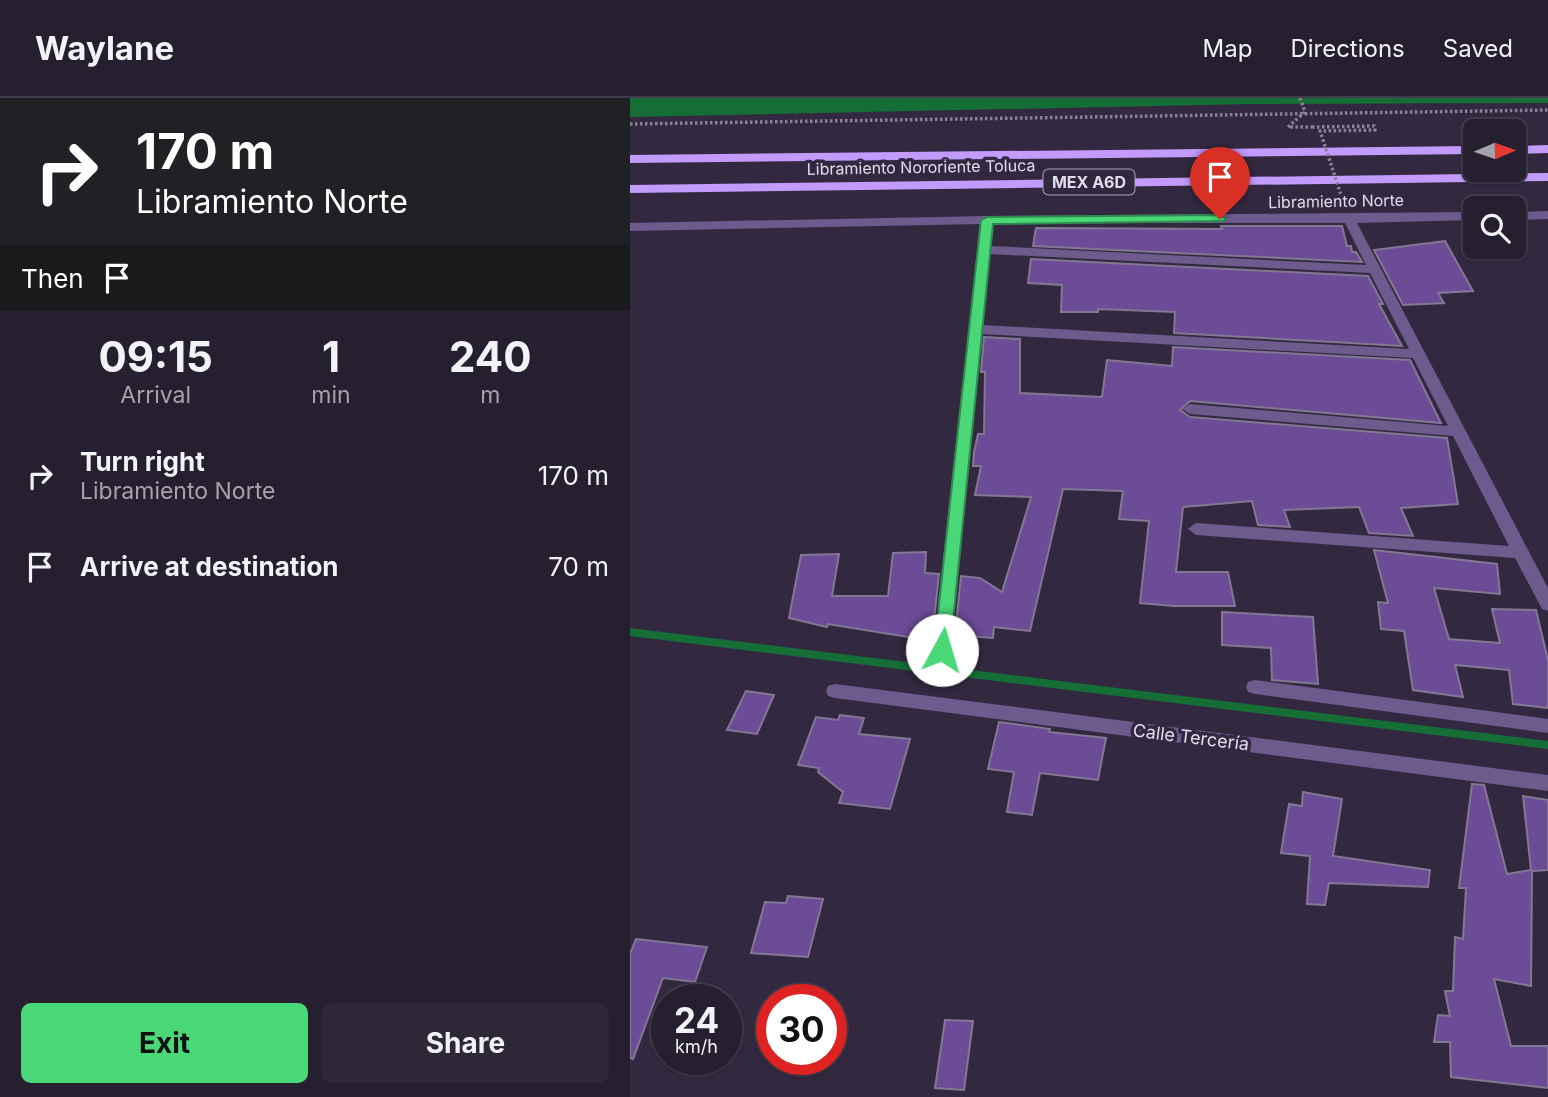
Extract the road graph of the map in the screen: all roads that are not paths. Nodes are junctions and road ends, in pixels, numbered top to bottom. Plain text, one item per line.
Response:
1 (1548, 149) edge
2 (1463, 150) edge
3 (1526, 150) edge
4 (630, 159) edge
5 (1548, 177) edge
6 (630, 189) edge
7 (1548, 215) edge
8 (1463, 216) edge
9 (1526, 216) edge
10 (1349, 219) junction
11 (987, 220) junction
12 (630, 227) edge
13 (984, 250) junction
14 (1374, 269) junction
15 (974, 329) junction
16 (1418, 354) junction
17 (1190, 409) dead end
18 (1459, 432) junction
19 (1196, 529) dead end
20 (1521, 553) junction
21 (1548, 605) edge
22 (942, 650) dead end
23 (1255, 687) dead end
24 (835, 691) dead end
25 (1548, 726) edge
26 (1548, 783) edge

1 - 3 highway
2 - 4 highway, Libramiento Nororiente Toluca / MEX A6D
5 - 6 highway, Libramiento Nororiente Toluca / MEX A6D
7 - 9 street
8 - 10 street, Libramiento Norte
10 - 11 street, Libramiento Norte
10 - 14 street
11 - 12 street, Libramiento Norte
11 - 13 street
13 - 14 street
13 - 15 street
14 - 16 street
15 - 16 street
15 - 22 street
16 - 18 street
17 - 18 street
18 - 20 street
19 - 20 street
20 - 21 street
23 - 25 street
24 - 26 street, Calle Tercería

